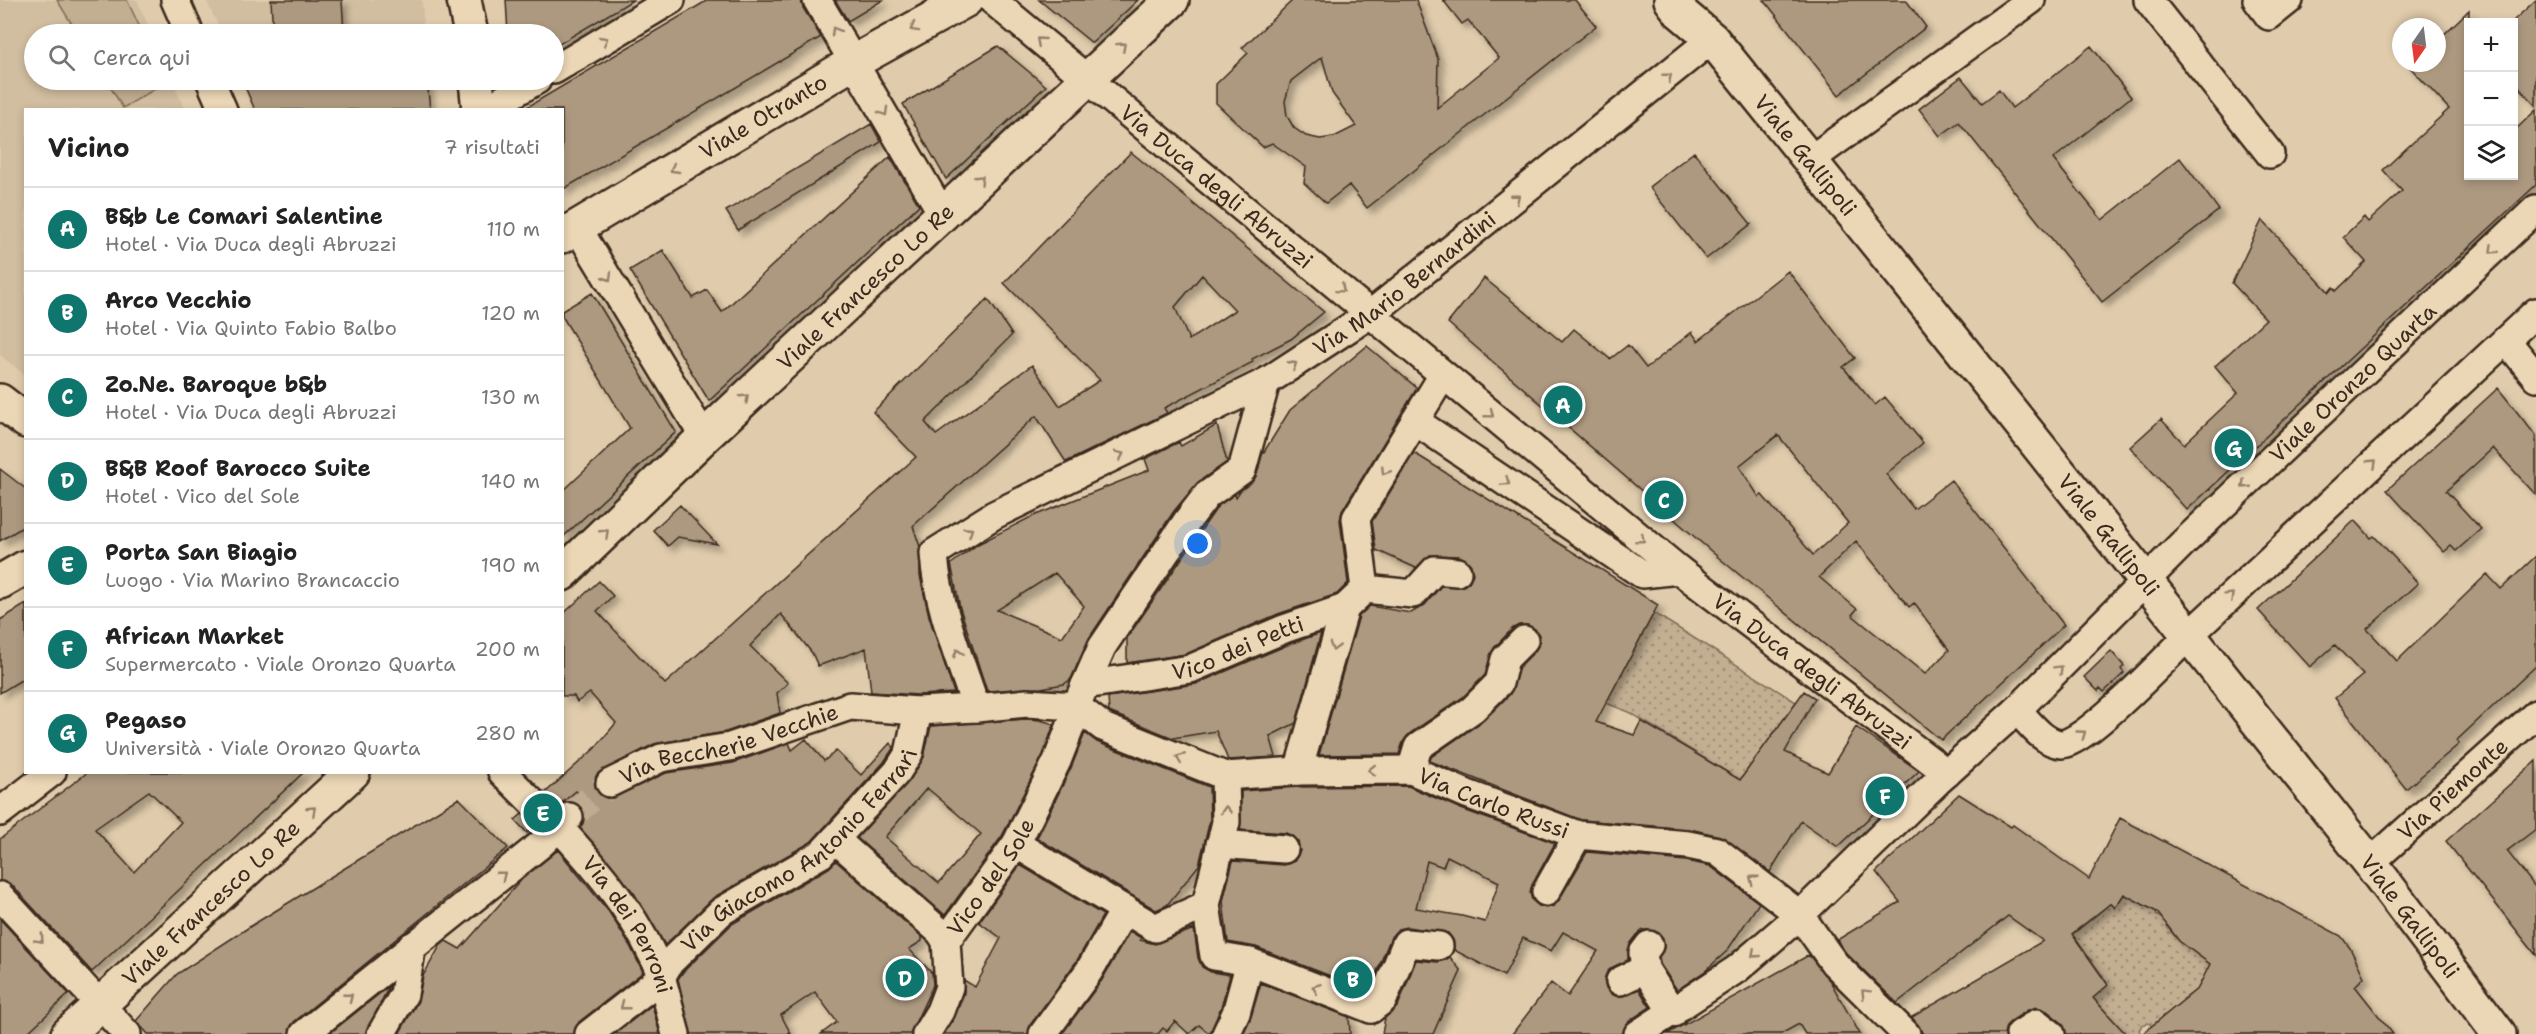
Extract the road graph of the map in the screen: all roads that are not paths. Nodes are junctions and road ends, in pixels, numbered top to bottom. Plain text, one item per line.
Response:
1 (175, 0) edge
2 (464, 0) edge
3 (671, 0) edge
4 (817, 0) edge
5 (966, 0) edge
6 (992, 0) edge
7 (1172, 0) edge
8 (1671, 0) edge
9 (1692, 0) edge
10 (2031, 0) edge
11 (2148, 0) edge
12 (2257, 0) edge
13 (2289, 0) edge
14 (186, 24) edge
15 (469, 24) edge
16 (1712, 39) junction
17 (854, 62) junction
18 (564, 64) edge
19 (1085, 79) junction
20 (214, 90) edge
21 (477, 90) edge
22 (520, 90) edge
23 (222, 108) edge
24 (479, 108) edge
25 (488, 108) edge
26 (2270, 154) dead end
27 (1810, 160) junction
28 (2536, 209) edge
29 (943, 215) junction
30 (570, 232) edge
31 (2536, 312) edge
32 (1372, 313) junction
33 (2506, 340) junction
34 (1443, 375) junction
35 (2536, 377) edge
36 (1266, 382) junction
37 (0, 401) edge
38 (24, 419) edge
39 (1415, 421) junction
40 (704, 437) junction
41 (24, 568) edge
42 (1679, 570) junction
43 (564, 572) edge
44 (1457, 572) dead end
45 (2145, 580) junction
46 (0, 582) edge
47 (1365, 589) junction
48 (1345, 608) junction
49 (2188, 636) junction
50 (1524, 640) dead end
51 (1078, 704) junction
52 (976, 708) junction
53 (2017, 710) junction
54 (918, 711) junction
55 (2536, 714) edge
56 (1411, 770) junction
57 (1298, 771) junction
58 (1947, 772) junction
59 (49, 774) edge
60 (351, 774) edge
61 (504, 774) edge
62 (1225, 776) junction
63 (610, 783) tunnel mouth
64 (0, 812) edge
65 (553, 817) junction
66 (1578, 835) junction
67 (835, 839) junction
68 (1016, 844) junction
69 (1220, 844) junction
70 (1284, 849) dead end
71 (2370, 863) junction
72 (1546, 892) dead end
73 (0, 896) edge
74 (1206, 905) junction
75 (1125, 909) junction
76 (1800, 915) junction
77 (946, 942) junction
78 (412, 946) junction
79 (1438, 946) dead end
80 (1250, 962) junction
81 (660, 979) junction
82 (1620, 981) dead end
83 (100, 1004) junction
84 (1673, 1013) junction
85 (1370, 1022) edge
86 (68, 1034) edge
87 (128, 1034) edge
88 (304, 1034) edge
89 (381, 1034) edge
90 (589, 1034) edge
91 (676, 1034) edge
92 (926, 1034) edge
93 (1043, 1034) edge
94 (1226, 1034) edge
95 (1638, 1034) edge
96 (1906, 1034) edge
97 (2020, 1034) edge
98 (2051, 1034) edge
99 (2499, 1034) edge

1 - 14 street
2 - 15 street
18 -> 3 street
17 -> 4 street
5 -> 17 street, Viale Otranto
19 -> 6 street, Via Duca degli Abruzzi
19 -> 7 street, Viale Francesco Lo Re
8 - 16 street, Viale Gallipoli
9 - 16 street, Viale Gallipoli
10 - 27 street
11 - 26 street
12 - 13 street
16 - 27 street, Viale Gallipoli
32 -> 16 street, Via Mario Bernardini
17 -> 29 street
17 -> 30 street, Viale Otranto
29 -> 19 street, Viale Francesco Lo Re
19 -> 32 street, Via Duca degli Abruzzi
20 - 23 street
21 - 24 street
22 - 25 street
27 - 45 street, Viale Gallipoli
28 -> 45 street, Viale Oronzo Quarta
40 -> 29 street, Viale Francesco Lo Re
30 -> 40 street
31 - 33 street
32 - 34 street, Via Duca degli Abruzzi
36 -> 32 street, Via Mario Bernardini
33 - 35 street
49 -> 33 street
34 - 39 street
34 -> 42 street, Via Duca degli Abruzzi
36 - 51 street, Vico del Sole
52 -> 36 street, Via Mario Bernardini
37 - 38 street
39 -> 42 street
39 -> 47 street
43 -> 40 street, Viale Francesco Lo Re
41 - 46 street
42 - 58 street, Via Duca degli Abruzzi
44 - 47 street
45 - 49 street, Viale Gallipoli
53 -> 45 street, Viale Oronzo Quarta
47 - 48 street
48 - 51 street, Vico dei Petti
48 -> 57 street
53 -> 49 street
49 - 71 street, Viale Gallipoli
50 - 56 street
51 - 52 street, Via Beccherie Vecchie
62 -> 51 street, Via Carlo Russi
51 - 68 street, Vico del Sole
52 - 54 street, Via Beccherie Vecchie
53 - 58 street, Viale Oronzo Quarta
54 - 63 street, Via Beccherie Vecchie
54 - 67 street, Via Giacomo Antonio Ferrari
55 - 71 street, Via Piemonte
56 -> 57 street, Via Carlo Russi
56 - 66 street, Via Carlo Russi
57 - 62 street, Via Carlo Russi
58 - 76 street
59 - 64 street
83 -> 60 street, Viale Francesco Lo Re
61 - 65 street, Via dei Perroni
69 -> 62 street
78 -> 65 street
65 - 81 street, Via dei Perroni
66 - 72 street
76 -> 66 street, Via Carlo Russi
67 - 77 street
67 - 81 street, Via Giacomo Antonio Ferrari
68 - 75 street
68 - 77 street, Vico del Sole
69 - 70 street
69 - 74 street
71 - 99 street, Viale Gallipoli
73 -> 83 street
74 - 75 street
74 - 80 street
75 - 93 street
76 -> 84 street
96 -> 76 street, Via Carlo Russi
77 - 92 street, Vico del Sole
88 -> 78 street
78 - 89 street
79 - 85 street
85 -> 80 street
80 - 94 street
81 -> 90 street, Via Giacomo Antonio Ferrari
81 - 91 street, Via dei Perroni
82 - 84 street
83 - 86 street, Viale Francesco Lo Re
83 - 87 street
84 - 95 street
97 - 98 street

